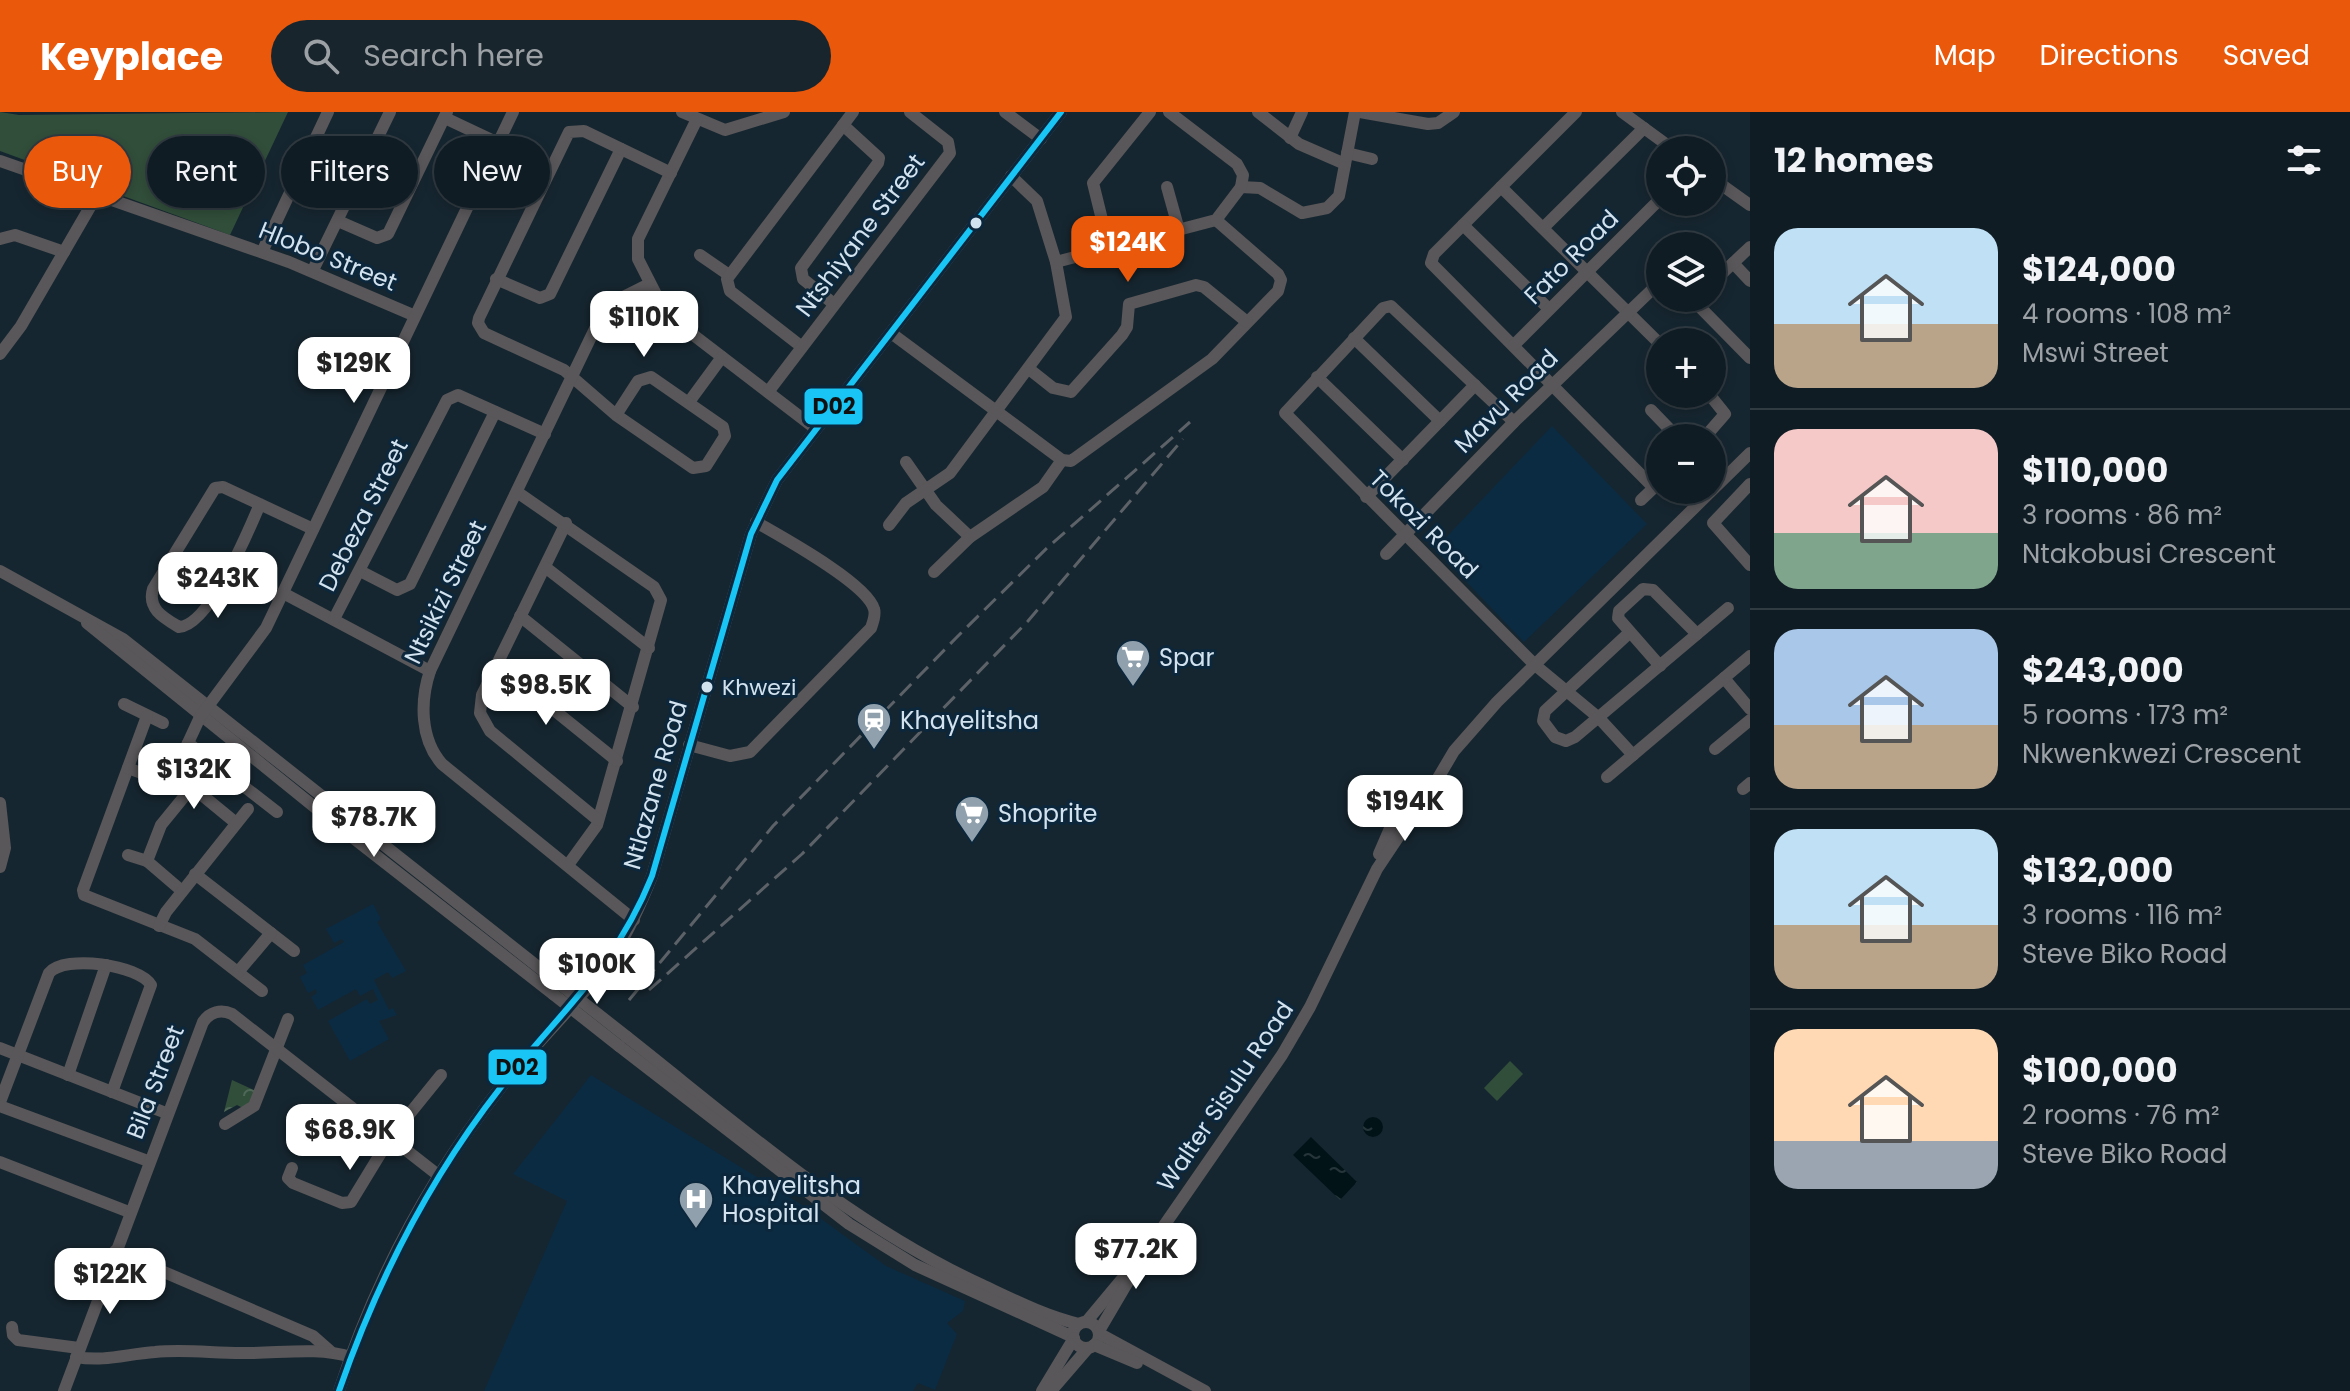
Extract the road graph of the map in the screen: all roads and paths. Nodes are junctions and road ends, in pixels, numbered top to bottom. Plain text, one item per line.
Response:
1 (328, 112) edge
2 (390, 112) edge
3 (513, 112) edge
4 (682, 112) edge
5 (784, 112) edge
6 (853, 112) edge
7 (910, 112) edge
8 (1005, 112) edge
9 (1061, 112) edge
10 (1150, 112) edge
11 (1169, 112) edge
12 (1258, 112) edge
13 (1302, 112) edge
14 (1357, 112) edge
15 (1454, 112) edge
16 (1576, 112) edge
17 (1622, 112) edge
18 (446, 115) edge
19 (1408, 116) edge
20 (697, 119) junction
21 (843, 125) junction
22 (1644, 128) junction
23 (485, 136) edge
24 (501, 136) edge
25 (1655, 136) edge
26 (1290, 138) junction
27 (1041, 139) junction
28 (621, 149) junction
29 (1346, 158) junction
30 (1372, 159) dead end
31 (0, 161) edge
32 (24, 169) edge
33 (671, 173) junction
34 (1011, 176) junction
35 (1167, 187) dead end
36 (1241, 187) junction
37 (1501, 187) junction
38 (1726, 188) edge
39 (1750, 205) edge
40 (131, 207) edge
41 (89, 208) edge
42 (466, 208) edge
43 (1646, 213) edge
44 (1216, 220) junction
45 (338, 221) junction
46 (1463, 225) junction
47 (1543, 228) junction
48 (1179, 230) junction
49 (0, 239) edge
50 (1750, 247) edge
51 (1109, 248) junction
52 (64, 252) junction
53 (262, 252) junction
54 (700, 255) dead end
55 (1056, 262) junction
56 (1733, 263) junction
57 (313, 270) junction
58 (1726, 270) edge
59 (1587, 271) junction
60 (729, 275) junction
61 (496, 279) junction
62 (1750, 281) edge
63 (649, 284) junction
64 (1646, 296) edge
65 (834, 304) junction
66 (1549, 309) junction
67 (1629, 312) junction
68 (1706, 312) edge
69 (413, 315) junction
70 (1247, 322) junction
71 (1646, 330) edge
72 (891, 333) junction
73 (1354, 338) junction
74 (1514, 345) junction
75 (802, 347) junction
76 (0, 354) edge
77 (722, 357) junction
78 (1750, 358) edge
79 (1029, 369) junction
80 (573, 377) junction
81 (1317, 377) junction
82 (1554, 384) junction
83 (1475, 385) junction
84 (768, 392) junction
85 (689, 402) junction
86 (1720, 408) edge
87 (1651, 410) dead end
88 (495, 412) junction
89 (996, 413) junction
90 (616, 415) junction
91 (1440, 421) junction
92 (1514, 422) junction
93 (1664, 424) edge
94 (1716, 424) edge
95 (816, 429) junction
96 (545, 434) junction
97 (1750, 453) edge
98 (1062, 460) junction
99 (1403, 460) junction
100 (906, 462) dead end
101 (1646, 474) edge
102 (924, 490) junction
103 (1748, 490) edge
104 (517, 492) junction
105 (1646, 495) edge
106 (1366, 497) junction
107 (1641, 500) dead end
108 (260, 504) junction
109 (756, 522) junction
110 (566, 523) junction
111 (889, 525) dead end
112 (313, 529) junction
113 (1404, 535) junction
114 (970, 537) junction
115 (1386, 554) dead end
116 (1750, 565) edge
117 (545, 567) junction
118 (0, 571) edge
119 (360, 571) junction
120 (934, 572) dead end
121 (283, 593) junction
122 (1728, 608) dead end
123 (520, 616) junction
124 (334, 619) junction
125 (1628, 634) junction
126 (1697, 634) junction
127 (649, 648) junction
128 (1750, 656) edge
129 (497, 664) junction
130 (1535, 665) junction
131 (1660, 666) junction
132 (430, 671) junction
133 (1724, 678) junction
134 (1564, 692) junction
135 (124, 704) dead end
136 (633, 707) junction
137 (1750, 709) edge
138 (204, 712) junction
139 (147, 716) junction
140 (1599, 718) junction
141 (1750, 720) edge
142 (163, 723) dead end
143 (188, 743) junction
144 (689, 745) junction
145 (1715, 749) dead end
146 (1633, 755) junction
147 (617, 761) junction
148 (128, 768) junction
149 (174, 772) junction
150 (1607, 777) dead end
151 (192, 787) junction
152 (1423, 790) junction
153 (0, 803) edge
154 (248, 809) dead end
155 (1398, 810) junction
156 (277, 812) dead end
157 (1411, 818) junction
158 (598, 820) junction
159 (236, 823) junction
160 (128, 855) dead end
161 (147, 861) junction
162 (568, 865) junction
163 (0, 867) edge
164 (1377, 869) junction
165 (195, 874) junction
166 (182, 891) junction
167 (634, 920) junction
168 (159, 926) junction
169 (271, 933) junction
170 (294, 951) dead end
171 (106, 965) junction
172 (238, 972) junction
173 (262, 991) dead end
174 (288, 1019) dead end
175 (623, 1042) junction
176 (0, 1048) edge
177 (277, 1048) junction
178 (19, 1055) junction
179 (68, 1075) junction
180 (441, 1075) dead end
181 (112, 1092) junction
182 (0, 1104) edge
183 (166, 1113) junction
184 (225, 1124) dead end
185 (390, 1138) junction
186 (148, 1161) junction
187 (0, 1162) edge
188 (292, 1168) dead end
189 (438, 1175) junction
190 (129, 1212) junction
191 (115, 1251) junction
192 (1143, 1256) junction
193 (1083, 1322) junction
194 (12, 1327) dead end
195 (1074, 1337) junction
196 (1095, 1340) junction
197 (330, 1351) junction
198 (78, 1352) junction
199 (351, 1357) junction
200 (64, 1391) edge
201 (339, 1391) edge
202 (1042, 1391) edge
203 (1051, 1391) edge
204 (1205, 1391) edge

1 - 53 street
2 - 45 street
3 - 24 street
4 - 20 street
5 - 20 street
6 - 21 street
7 - 65 street, Ntshiyane Street
8 - 27 street
9 - 27 street, Ntlazane Road
10 - 51 street
11 - 36 street
12 - 26 street
13 - 26 street
14 - 19 street
14 - 29 street
15 - 19 street
16 - 37 street
17 - 22 street
18 - 23 street
18 - 45 street
20 - 33 street
21 - 60 street
21 - 65 street
22 - 25 street
22 - 47 street
26 - 29 street
27 - 34 street, Ntlazane Road
28 - 33 street
28 - 61 street
28 - 61 street
29 - 30 street
29 - 36 street
31 - 32 street, Hlobo Street
33 - 63 street
34 - 55 street
34 - 72 street, Ntlazane Road
35 - 48 street
36 - 44 street
37 - 46 street
37 - 47 street
38 - 39 street
40 - 53 street, Hlobo Street
41 - 52 street
42 - 69 street
43 - 59 street, Fato Road
44 - 48 street
44 - 70 street
45 - 57 street
46 - 66 street
46 - 74 street
47 - 59 street
48 - 51 street
49 - 52 street
50 - 56 street
51 - 55 street
52 - 76 street
53 - 57 street, Hlobo Street
54 - 60 street
55 - 79 street
56 - 58 street
56 - 62 street
57 - 69 street, Hlobo Street
59 - 66 street, Fato Road
59 - 67 street
60 - 75 street
61 - 80 street
63 - 77 street
63 - 80 street, Ntsikizi Street
64 - 67 street, Mavu Road
65 - 75 street, Ntshiyane Street
66 - 74 street, Fato Road
67 - 71 street
67 - 82 street, Mavu Road
68 - 78 street
69 - 112 street
70 - 79 street
70 - 98 street
72 - 89 street
72 - 95 street, Ntlazane Road
73 - 81 street
73 - 83 street
73 - 91 street
74 - 82 street
75 - 84 street, Ntshiyane Street
77 - 84 street
77 - 85 street
79 - 89 street
80 - 90 street
80 - 96 street, Ntsikizi Street
81 - 99 street
81 - 106 street, Tokozi Road
82 - 92 street, Mavu Road
82 - 101 street
83 - 91 street
83 - 92 street
84 - 95 street
85 - 90 street
85 - 90 street
86 - 94 street
87 - 93 street
88 - 96 street, Debeza Street
88 - 119 street, Debeza Street
88 - 119 street
89 - 98 street
89 - 102 street
91 - 99 street
92 - 113 street, Mavu Road
95 - 109 street, Ntlazane Road
96 - 104 street, Ntsikizi Street
97 - 130 street
98 - 114 street
99 - 106 street
100 - 102 street
102 - 111 street
102 - 114 street
103 - 116 street
104 - 110 street
104 - 132 street, Ntsikizi Street
105 - 107 street
106 - 113 street, Tokozi Road
108 - 108 street
108 - 112 street
109 - 144 street, Ntlazane Road
109 - 144 street
110 - 117 street
110 - 127 street
112 - 121 street
113 - 115 street, Mavu Road
113 - 130 street, Tokozi Road
114 - 120 street
117 - 123 street
117 - 127 street
118 - 138 street
119 - 124 street, Debeza Street
121 - 124 street
121 - 138 street
122 - 126 street
123 - 129 street
123 - 136 street
124 - 132 street
125 - 126 street
125 - 131 street
125 - 134 street
126 - 131 street
127 - 136 street
128 - 133 street
129 - 147 street
129 - 158 street
130 - 134 street, Tokozi Road
130 - 152 street
131 - 140 street
132 - 162 street, Ntsikizi Street
133 - 137 street
133 - 146 street
134 - 140 street, Tokozi Road
134 - 140 street
135 - 139 street
136 - 147 street
138 - 143 street
138 - 175 street, bridge
139 - 142 street
139 - 148 street
140 - 146 street, Tokozi Road
141 - 145 street
143 - 149 street
143 - 156 street
144 - 167 street, Ntlazane Road
146 - 150 street
147 - 158 street
148 - 149 street
148 - 168 street
149 - 151 street
151 - 159 street
151 - 161 street
152 - 155 street
152 - 157 street
153 - 163 street
154 - 159 street
155 - 157 street
155 - 164 street, Walter Sisulu Road
157 - 164 street, Walter Sisulu Road
158 - 162 street
159 - 165 street
160 - 161 street
161 - 166 street
162 - 167 street, Ntsikizi Street
164 - 192 street, Walter Sisulu Road
165 - 166 street
165 - 169 street
166 - 168 street
167 - 189 street, Ntlazane Road
168 - 172 street
169 - 170 street
169 - 172 street
171 - 178 street
171 - 179 street
171 - 181 street
172 - 173 street
174 - 177 street
175 - 193 street
175 - 195 street
176 - 178 street
177 - 183 street, Bila Street
177 - 184 street
177 - 185 street, Bila Street
178 - 179 street
178 - 182 street
179 - 181 street
180 - 185 street
181 - 183 street
182 - 186 street
183 - 186 street, Bila Street
185 - 188 street
185 - 189 street, Bila Street
186 - 190 street, Bila Street
187 - 190 street
189 - 199 street, Ntlazane Road
190 - 191 street, Bila Street
191 - 197 street
191 - 198 street, Bila Street
192 - 193 street, Walter Sisulu Road
192 - 196 street, Walter Sisulu Road
193 - 195 street, Walter Sisulu Road
193 - 196 street
194 - 198 street
195 - 196 street
195 - 202 street
196 - 203 street, Walter Sisulu Road
196 - 204 street
197 - 198 street
197 - 199 street
198 - 200 street, Bila Street
199 - 201 street, Ntlazane Road

